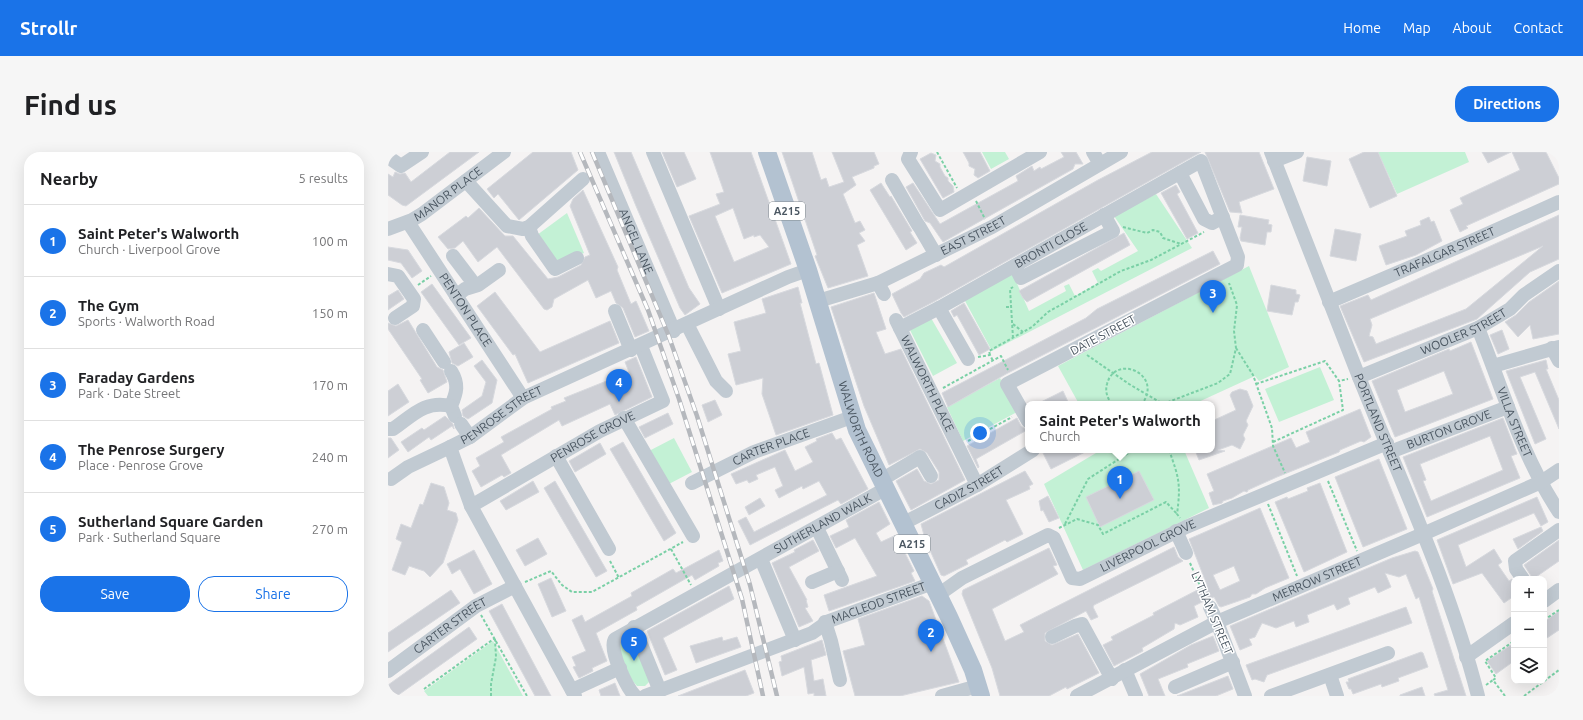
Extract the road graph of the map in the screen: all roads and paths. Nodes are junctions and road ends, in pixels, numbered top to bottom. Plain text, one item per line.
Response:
1 (422, 152) edge
2 (504, 152) edge
3 (598, 152) edge
4 (652, 152) edge
5 (767, 152) edge
6 (911, 152) edge
7 (1040, 152) edge
8 (1121, 152) edge
9 (1297, 152) edge
10 (1272, 156) edge
11 (388, 157) edge
12 (1096, 158) edge
13 (1180, 173) junction
14 (583, 179) dead end
15 (892, 180) dead end
16 (466, 181) junction
17 (1559, 202) edge
18 (1107, 219) junction
19 (1217, 220) junction
20 (408, 222) junction
21 (389, 225) edge
22 (529, 227) junction
23 (1181, 244) junction
24 (936, 255) junction
25 (453, 256) dead end
26 (577, 258) dead end
27 (499, 270) dead end
28 (808, 270) junction
29 (1230, 270) junction
30 (439, 271) junction
31 (1559, 271) edge
32 (1018, 272) junction
33 (388, 274) edge
34 (475, 286) junction
35 (409, 291) junction
36 (456, 296) junction
37 (818, 301) junction
38 (1329, 302) junction
39 (717, 303) junction
40 (1006, 307) dead end
41 (1012, 307) junction
42 (939, 308) junction
43 (615, 311) dead end
44 (395, 318) dead end
45 (687, 324) junction
46 (898, 324) joint
47 (1013, 324) junction
48 (1478, 328) junction
49 (423, 330) dead end
50 (674, 331) junction
51 (1023, 332) junction
52 (1013, 338) junction
53 (1556, 347) edge
54 (636, 348) junction
55 (1236, 348) junction
56 (1078, 349) junction
57 (990, 355) junction
58 (968, 359) joint
59 (993, 361) junction
60 (1559, 361) edge
61 (1493, 366) junction
62 (1115, 372) junction
63 (1359, 377) junction
64 (1339, 381) junction
65 (1007, 384) junction
66 (1256, 384) junction
67 (726, 391) dead end
68 (933, 394) junction
69 (1147, 394) junction
70 (523, 398) junction
71 (1110, 401) edge
72 (1144, 401) edge
73 (1158, 401) edge
74 (1170, 401) edge
75 (1508, 407) junction
76 (456, 415) junction
77 (852, 416) junction
78 (1025, 416) edge
79 (624, 418) junction
80 (388, 429) edge
81 (470, 437) junction
82 (1273, 442) junction
83 (959, 446) junction
84 (450, 447) junction
85 (1388, 447) junction
86 (1028, 453) edge
87 (1129, 453) edge
88 (1170, 453) edge
89 (556, 456) junction
90 (1323, 468) junction
91 (1559, 470) edge
92 (931, 476) dead end
93 (391, 479) dead end
94 (1541, 482) junction
95 (692, 483) dead end
96 (1290, 483) junction
97 (883, 485) junction
98 (977, 485) junction
99 (1264, 494) junction
100 (470, 506) junction
101 (1559, 512) edge
102 (1177, 514) junction
103 (902, 524) junction
104 (1065, 525) junction
105 (817, 528) junction
106 (1181, 529) junction
107 (1559, 530) edge
108 (1424, 534) junction
109 (693, 536) joint
110 (1051, 536) junction
111 (609, 549) joint
112 (671, 549) junction
113 (1186, 553) joint
114 (761, 559) junction
115 (1360, 560) junction
116 (1521, 576) edge
117 (619, 578) junction
118 (812, 582) dead end
119 (1301, 585) junction
120 (516, 586) junction
121 (935, 589) junction
122 (1559, 590) edge
123 (696, 594) junction
124 (1547, 599) edge
125 (476, 606) junction
126 (1210, 607) joint
127 (1559, 610) edge
128 (1547, 618) edge
129 (825, 622) junction
130 (1213, 624) junction
131 (1511, 624) edge
132 (634, 627) junction
133 (1052, 637) dead end
134 (495, 638) junction
135 (794, 640) junction
136 (1511, 643) edge
137 (1388, 653) dead end
138 (1466, 657) junction
139 (1233, 662) junction
140 (620, 668) junction
141 (1125, 670) junction
142 (1559, 670) edge
143 (388, 671) edge
144 (1330, 675) junction
145 (1112, 679) junction
146 (840, 680) dead end
147 (1175, 687) dead end
148 (424, 689) dead end
149 (660, 691) junction
150 (980, 691) edge
151 (574, 693) edge
152 (491, 696) edge
153 (527, 696) edge
154 (636, 696) edge
155 (645, 696) edge
156 (942, 696) edge
157 (1077, 696) edge
158 (1136, 696) edge
159 (1245, 696) edge
160 (1271, 696) edge
161 (1337, 696) edge
162 (1478, 696) edge
163 (1504, 696) edge
164 (1524, 696) edge

1 - 11 street
2 - 16 street, MANOR PLACE
3 - 50 street, ANGEL LANE
4 - 39 street
5 - 28 main road, WALWORTH ROAD / A215
6 - 7 street
8 - 12 street, EAST STREET
9 - 10 street
10 - 38 street, PORTLAND STREET
12 - 24 street, EAST STREET
13 - 18 street, BRONTI CLOSE
13 - 19 street
13 - 19 street, BRONTI CLOSE
14 - 22 street
15 - 24 street
16 - 20 street, MANOR PLACE
16 - 22 street
17 - 38 street, TRAFALGAR STREET
18 - 23 path
18 - 32 street, BRONTI CLOSE
19 - 23 path
19 - 29 street
20 - 21 street, MANOR PLACE
20 - 30 street, PENTON PLACE
22 - 26 street
23 - 51 path
24 - 37 street, EAST STREET
25 - 34 street
27 - 34 street
28 - 37 main road, WALWORTH ROAD / A215
28 - 39 street, PENROSE STREET
29 - 55 path
29 - 56 street, DATE STREET
30 - 35 path
30 - 36 street, PENTON PLACE
31 - 48 street, WOOLER STREET
32 - 41 path
32 - 42 street, BRONTI CLOSE
33 - 35 street
34 - 36 street
35 - 44 street
36 - 70 street, PENTON PLACE
37 - 77 main road, WALWORTH ROAD / A215
38 - 63 street, PORTLAND STREET
39 - 45 street, PENROSE STREET
40 - 41 path
41 - 47 path
42 - 46 street, BRONTI CLOSE
42 - 58 street
43 - 54 street
45 - 50 street, PENROSE STREET
45 - 67 street
46 - 68 street, WALWORTH PLACE
47 - 51 path
47 - 52 path
48 - 61 street, VILLA STREET
48 - 63 street, WOOLER STREET
49 - 76 street
50 - 54 street, PENROSE STREET
51 - 52 path
52 - 57 path
53 - 60 street
53 - 61 street
54 - 70 street, PENROSE STREET
54 - 79 street, PENROSE GROVE
55 - 66 path
55 - 74 path
56 - 62 path
56 - 65 street, DATE STREET
57 - 58 path
57 - 59 path
59 - 65 path
59 - 68 path
61 - 75 street, VILLA STREET
62 - 69 path
62 - 69 path
62 - 71 path
63 - 64 path
63 - 85 street, PORTLAND STREET
64 - 66 path
64 - 82 path
65 - 78 street
66 - 82 path
68 - 83 street, WALWORTH PLACE
69 - 72 path
69 - 73 path
70 - 81 street, PENROSE STREET
75 - 85 street, BURTON GROVE
75 - 94 street, VILLA STREET
76 - 80 street
76 - 81 street
77 - 95 street, CARTER PLACE
77 - 97 main road, WALWORTH ROAD / A215
78 - 83 path
79 - 89 street, PENROSE GROVE
79 - 109 street
81 - 84 street, PENROSE STREET
82 - 96 path
83 - 98 street, WALWORTH PLACE
84 - 93 street
84 - 100 street, PENROSE STREET
85 - 90 street, LIVERPOOL GROVE
85 - 108 street, PORTLAND STREET
86 - 98 street, CADIZ STREET
87 - 104 path
88 - 102 path
89 - 100 street, PENROSE GROVE
89 - 111 street
90 - 96 street, LIVERPOOL GROVE
90 - 115 path
91 - 94 street, MERROW STREET
92 - 97 street, SUTHERLAND WALK
94 - 101 street, VILLA STREET
94 - 108 street, MERROW STREET
96 - 99 street, LIVERPOOL GROVE
97 - 103 main road, WALWORTH ROAD / A215
97 - 105 street, SUTHERLAND WALK
98 - 103 street, CADIZ STREET
99 - 106 street, LIVERPOOL GROVE
99 - 119 path
100 - 120 street, PENROSE STREET
102 - 104 path
102 - 106 path
103 - 121 main road, WALWORTH ROAD / A215
104 - 110 path
105 - 114 street, SUTHERLAND WALK
105 - 118 street
106 - 110 street, LIVERPOOL GROVE
106 - 113 street
107 - 116 street
108 - 115 street, MERROW STREET
108 - 138 street, PORTLAND STREET
109 - 112 path
110 - 121 street
111 - 117 path
112 - 117 path
112 - 123 path
113 - 126 path, LYTHAM STREET
114 - 123 street, SUTHERLAND WALK
114 - 135 street
115 - 119 street, MERROW STREET
117 - 120 path
119 - 130 street, MERROW STREET
120 - 125 street, CARTER STREET
120 - 151 street, PENROSE STREET
121 - 129 street, MACLEOD STREET
121 - 150 main road, WALWORTH ROAD / A215
122 - 124 street
123 - 132 street, SUTHERLAND WALK
125 - 134 path
125 - 143 street, CARTER STREET
126 - 130 street, LYTHAM STREET
127 - 128 path
129 - 135 street, MACLEOD STREET
129 - 146 street
130 - 139 street, LYTHAM STREET
130 - 141 street, MERROW STREET
131 - 138 street
132 - 140 street, SUTHERLAND WALK
132 - 149 street
133 - 145 street
134 - 148 path
134 - 152 path
134 - 153 path
135 - 149 street, MACLEOD STREET
136 - 163 path
137 - 144 street
138 - 162 street, PORTLAND STREET
139 - 147 street
139 - 159 street, LYTHAM STREET
140 - 151 street
140 - 154 street
141 - 145 street, MERROW STREET
141 - 158 street
142 - 164 path
144 - 160 street
144 - 161 street
145 - 157 street, MERROW STREET
149 - 155 street, MACLEOD STREET
150 - 156 street

